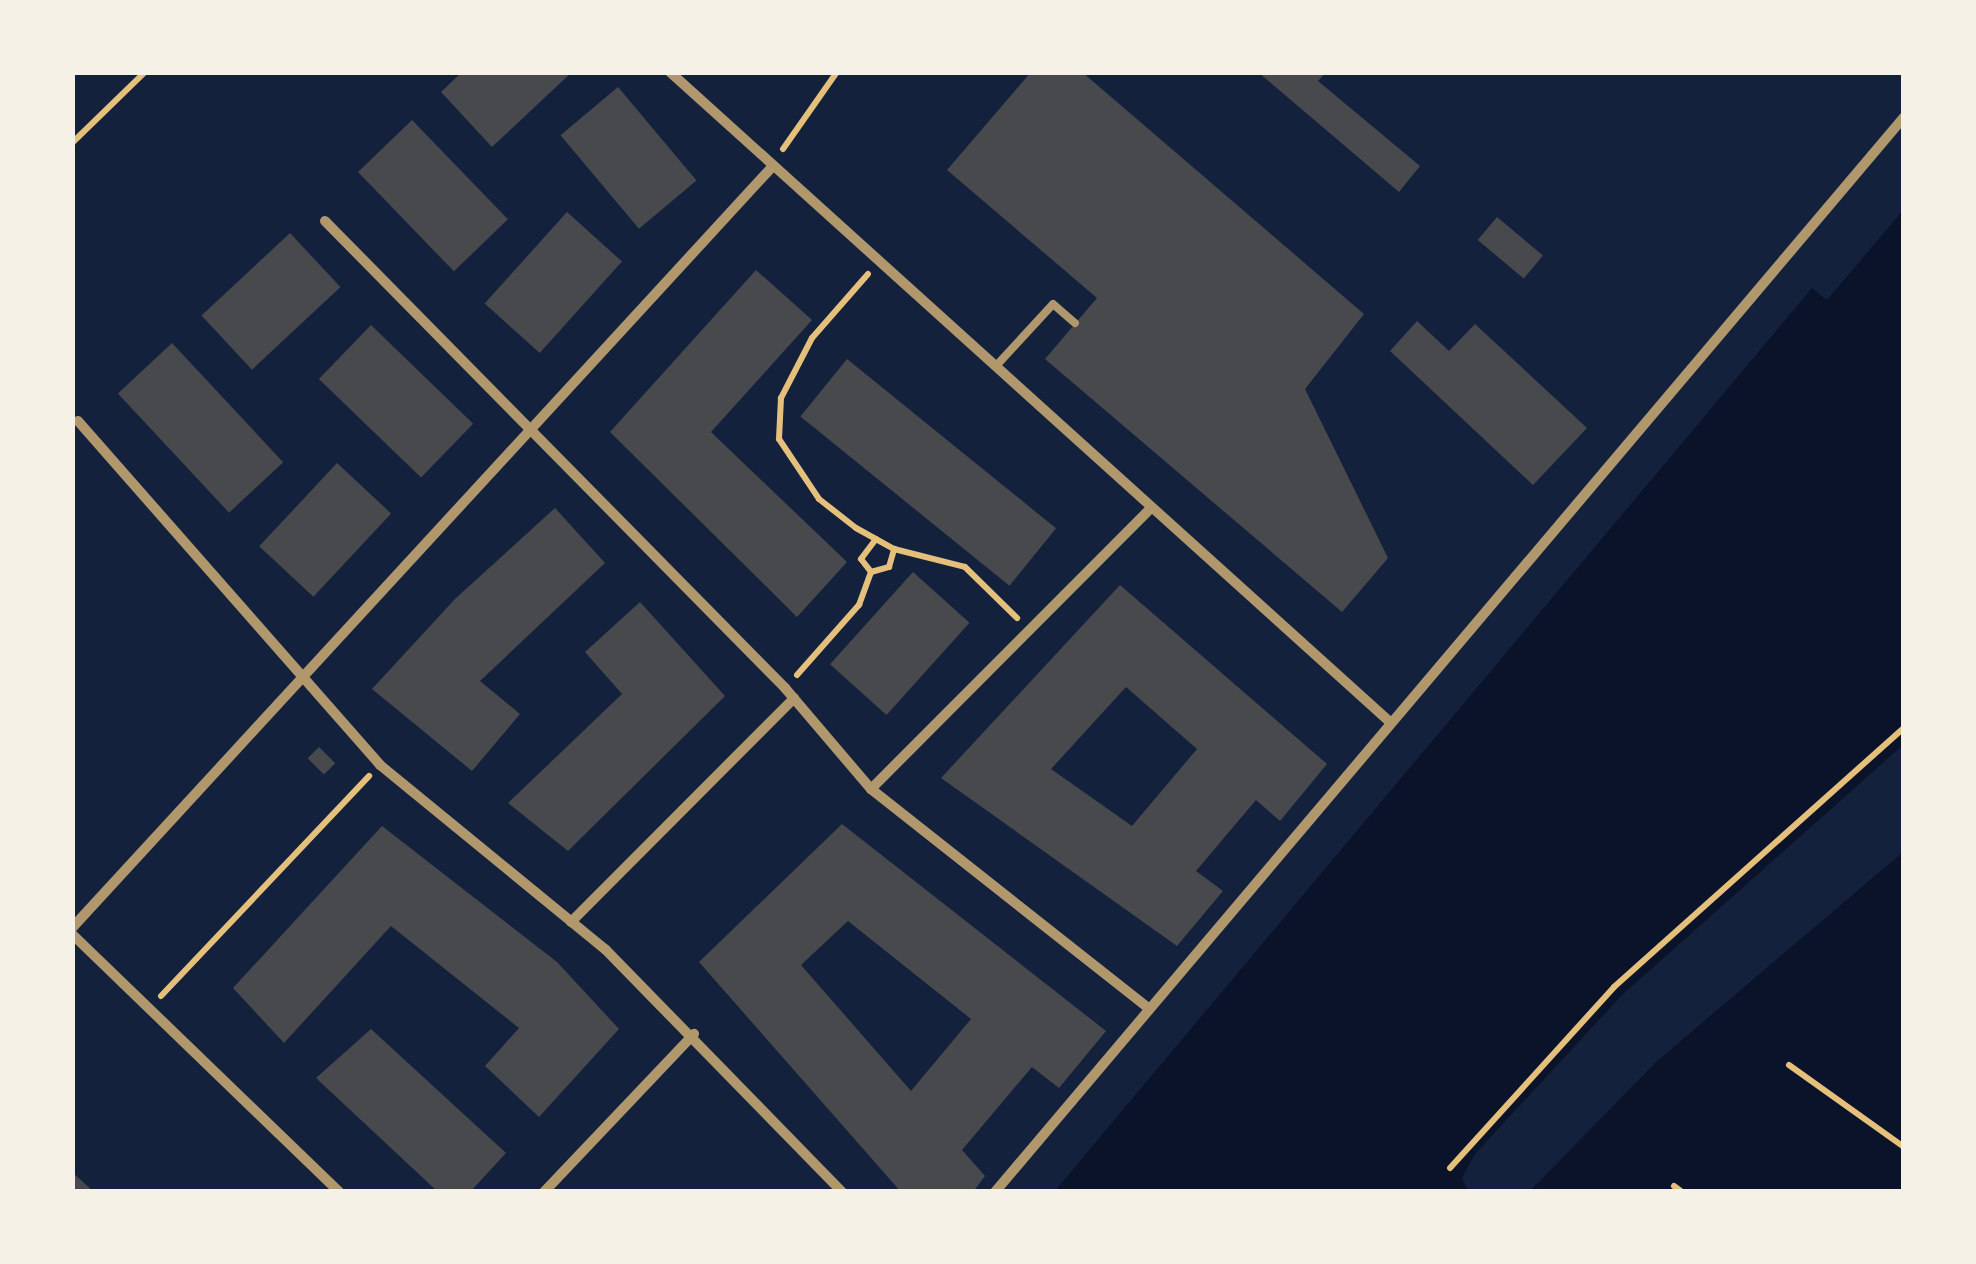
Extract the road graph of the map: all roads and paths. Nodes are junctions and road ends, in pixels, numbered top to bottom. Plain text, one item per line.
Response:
1 (145, 72) edge
2 (670, 72) edge
3 (837, 72) edge
4 (1904, 117) edge
5 (72, 143) edge
6 (772, 167) junction
7 (325, 220) dead end
8 (879, 261) junction
9 (1075, 323) dead end
10 (996, 366) junction
11 (78, 421) dead end
12 (530, 427) junction
13 (1150, 509) junction
14 (876, 539) junction
15 (894, 549) junction
16 (871, 572) junction
17 (1028, 632) junction
18 (302, 676) junction
19 (785, 688) junction
20 (794, 698) junction
21 (1390, 722) junction
22 (1904, 728) edge
23 (380, 764) junction
24 (871, 790) junction
25 (572, 922) junction
26 (72, 931) edge
27 (170, 987) dead end
28 (1147, 1007) junction
29 (694, 1034) junction
30 (1788, 1065) dead end
31 (1904, 1147) edge
32 (1450, 1168) dead end
33 (1674, 1186) dead end
34 (339, 1192) edge
35 (544, 1192) edge
36 (842, 1192) edge
37 (995, 1192) edge
38 (1682, 1192) edge

1 - 5 path
2 - 6 street
3 - 6 path
4 - 21 street
6 - 8 street
6 - 12 street
7 - 12 street
8 - 10 street
8 - 14 path
9 - 10 lane
10 - 13 street
11 - 18 street
12 - 18 street
12 - 19 street
13 - 17 street
13 - 21 street
14 - 15 path
14 - 16 path
15 - 16 path
15 - 17 path
16 - 19 path
17 - 24 street
18 - 23 street
18 - 26 street
19 - 20 street
20 - 24 street
20 - 25 street
21 - 28 street
22 - 32 path
23 - 25 street
23 - 27 path
24 - 28 street
25 - 29 street
26 - 34 street
28 - 37 street
29 - 35 street
29 - 36 street
30 - 31 path
33 - 38 path

